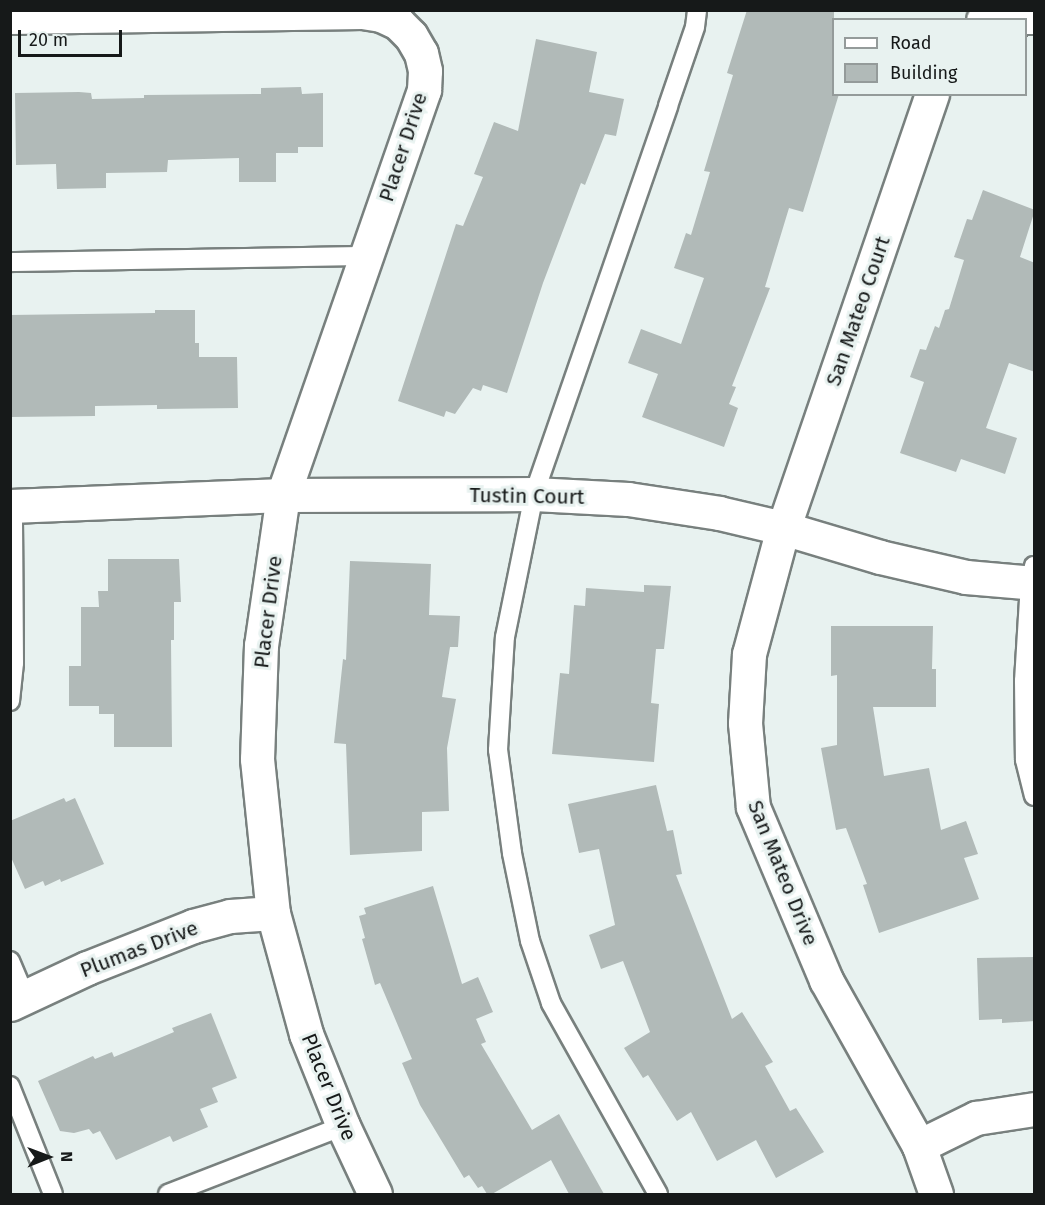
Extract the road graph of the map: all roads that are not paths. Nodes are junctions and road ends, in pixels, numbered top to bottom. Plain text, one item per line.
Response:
1 (698, 10) edge
2 (10, 17) edge
3 (1035, 17) edge
4 (1018, 18) edge
5 (931, 96) edge
6 (366, 256) junction
7 (10, 262) edge
8 (534, 494) junction
9 (283, 495) junction
10 (12, 506) edge
11 (783, 528) junction
12 (1033, 577) edge
13 (10, 701) edge
14 (1035, 796) edge
15 (273, 913) junction
16 (10, 961) edge
17 (18, 1000) edge
18 (10, 1086) edge
19 (1035, 1109) edge
20 (343, 1126) junction
21 (919, 1146) junction
22 (53, 1194) edge
23 (168, 1194) edge
24 (375, 1194) edge
25 (658, 1194) edge
26 (936, 1194) edge

1 - 8 lane
2 - 6 street, Placer Drive
3 - 4 street
5 - 11 street, San Mateo Court
6 - 7 lane
6 - 9 street, Placer Drive
8 - 9 street, Tustin Court
8 - 11 street, Tustin Court
8 - 25 lane
9 - 10 street, Tustin Court
9 - 15 street, Placer Drive
10 - 13 lane
11 - 12 street, Tustin Court
11 - 21 street, San Mateo Drive
12 - 14 lane
15 - 17 street, Plumas Drive
15 - 20 street, Placer Drive
16 - 17 lane
18 - 22 lane
19 - 21 street
20 - 23 lane
20 - 24 street, Placer Drive
21 - 26 street, San Mateo Drive

